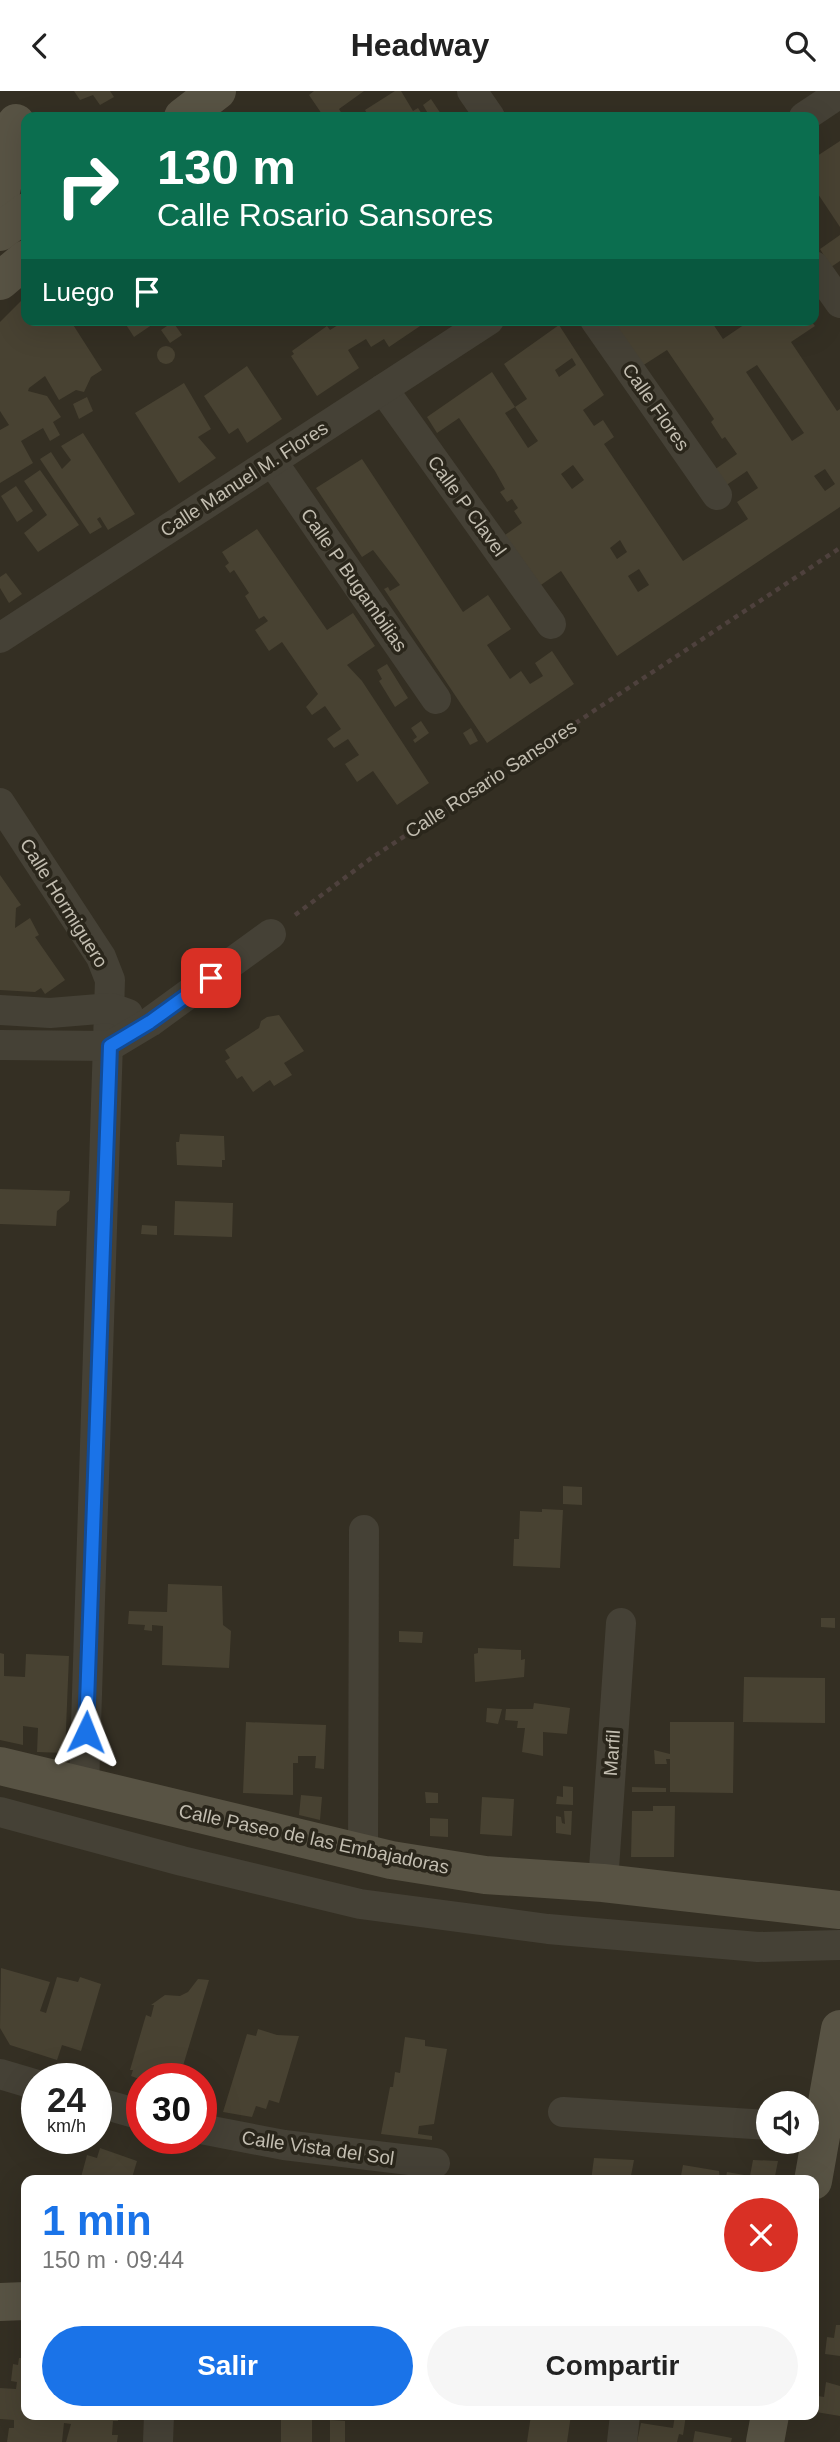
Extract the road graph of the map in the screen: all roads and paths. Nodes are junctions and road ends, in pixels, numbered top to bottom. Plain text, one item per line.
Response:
1 (217, 91) edge
2 (472, 91) edge
3 (840, 93) edge
4 (190, 112) edge
5 (487, 112) edge
6 (812, 112) edge
7 (16, 113) edge
8 (0, 196) edge
9 (21, 216) edge
10 (0, 232) edge
11 (819, 274) edge
12 (840, 303) edge
13 (480, 326) edge
14 (599, 326) edge
15 (383, 389) junction
16 (272, 461) junction
17 (717, 495) dead end
18 (840, 548) edge
19 (551, 624) dead end
20 (0, 638) edge
21 (436, 699) dead end
22 (0, 803) edge
23 (271, 934) joint
24 (111, 1008) junction
25 (0, 1010) edge
26 (150, 1022) junction
27 (0, 1045) edge
28 (110, 1046) junction
29 (364, 1530) dead end
30 (621, 1623) dead end
31 (0, 1766) edge
32 (84, 1787) junction
33 (0, 1812) edge
34 (363, 1854) junction
35 (603, 1883) junction
36 (840, 1910) edge
37 (840, 1945) edge
38 (840, 2029) edge
39 (0, 2074) edge
40 (21, 2080) edge
41 (819, 2111) edge
42 (563, 2112) dead end
43 (756, 2124) edge
44 (217, 2132) edge
45 (814, 2154) edge
46 (435, 2163) dead end
47 (813, 2175) edge
48 (21, 2301) edge
49 (0, 2302) edge
50 (159, 2420) edge
51 (624, 2420) edge
52 (769, 2420) edge
53 (158, 2442) edge
54 (622, 2442) edge
55 (765, 2442) edge

1 - 4 street
2 - 5 street
3 - 6 street
7 - 8 street
9 - 10 street
11 - 12 street
13 - 15 street, Calle Manuel M. Flores
14 - 17 street, Calle Flores
15 - 16 street, Calle Manuel M. Flores
15 - 19 street, Calle P Clavel
16 - 20 street, Calle Manuel M. Flores
16 - 21 street, Calle P Bugambilias
18 - 23 path, Calle Rosario Sansores
22 - 24 street, Calle Hormiguero
23 - 26 street
24 - 25 street
24 - 26 street
24 - 28 street, Calle Hormiguero
26 - 28 street
27 - 28 street
28 - 32 street, Calle Hormiguero
29 - 34 street
30 - 35 street, Marfil
31 - 32 street, Calle Paseo de las Embajadoras
32 - 34 street, Calle Paseo de las Embajadoras
33 - 37 street
34 - 35 street, Calle Paseo de las Embajadoras
35 - 36 street, Calle Paseo de las Embajadoras
38 - 41 street
39 - 40 street
42 - 43 street
44 - 46 street, Calle Vista del Sol
45 - 47 street
48 - 49 street
50 - 53 street
51 - 54 street
52 - 55 street

